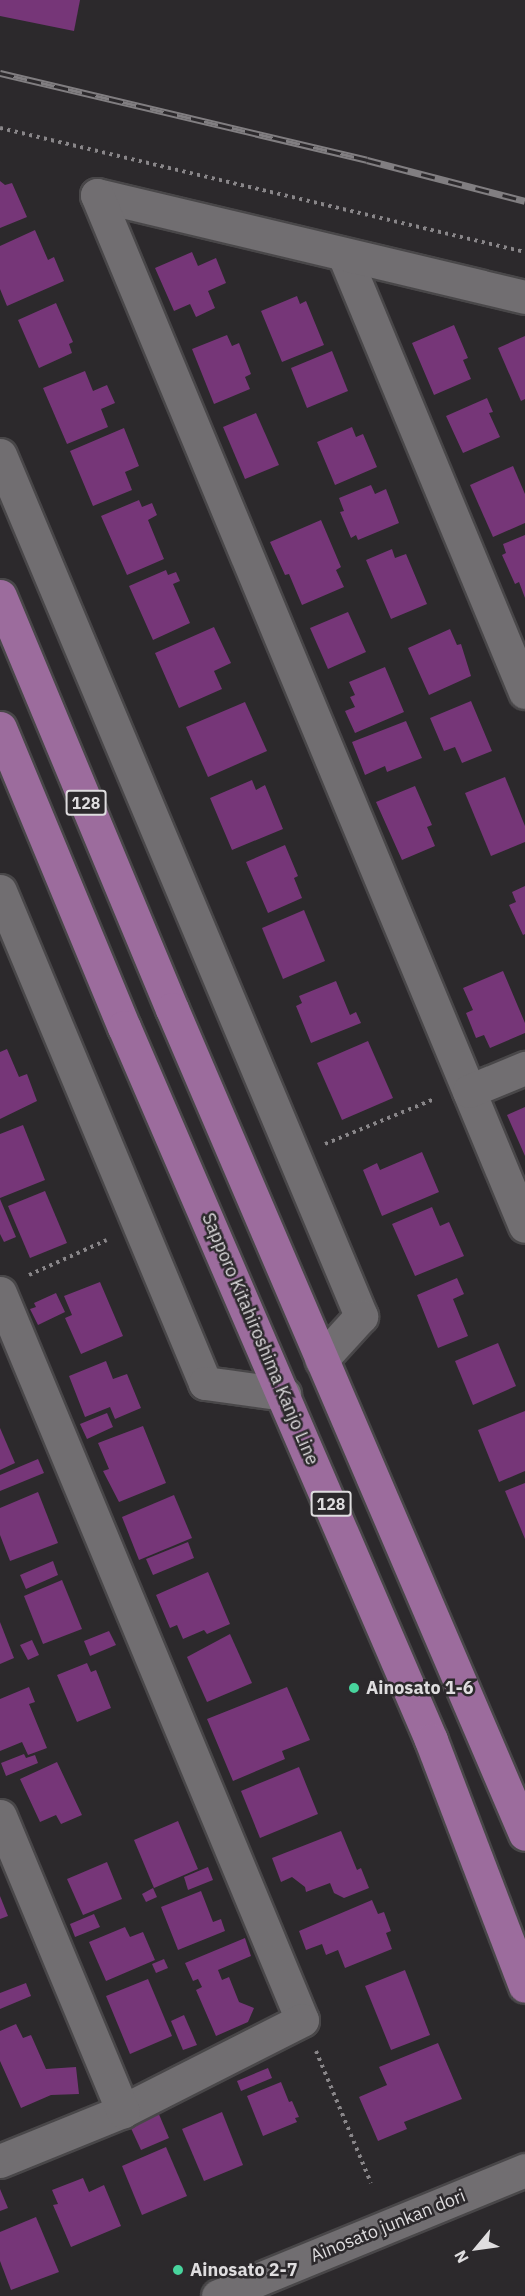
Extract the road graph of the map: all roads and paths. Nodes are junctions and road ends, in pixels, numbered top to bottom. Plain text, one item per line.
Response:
1 (0, 128) edge
2 (525, 252) edge
3 (344, 255) junction
4 (525, 297) edge
5 (0, 455) edge
6 (0, 596) edge
7 (525, 692) edge
8 (0, 728) edge
9 (0, 891) edge
10 (525, 1068) edge
11 (454, 1094) junction
12 (322, 1146) dead end
13 (525, 1226) edge
14 (114, 1237) dead end
15 (11, 1285) edge
16 (321, 1360) junction
17 (284, 1394) junction
18 (0, 1816) edge
19 (525, 1834) edge
20 (525, 1986) edge
21 (314, 2046) dead end
22 (123, 2111) junction
23 (0, 2161) edge
24 (525, 2170) edge
25 (371, 2183) dead end
26 (218, 2296) edge

1 - 2 path
3 - 4 street
3 - 7 street
3 - 11 street
5 - 16 street
6 - 16 main road, 128
8 - 17 main road, Sapporo Kitahiroshima Kanjo Line / 128
9 - 17 street
10 - 11 street
11 - 12 path
11 - 13 street
14 - 15 path
15 - 22 street
16 - 19 main road, 128
17 - 20 main road, Sapporo Kitahiroshima Kanjo Line / 128
18 - 22 street
21 - 25 path
22 - 23 street
24 - 26 street, Ainosato junkan dori

